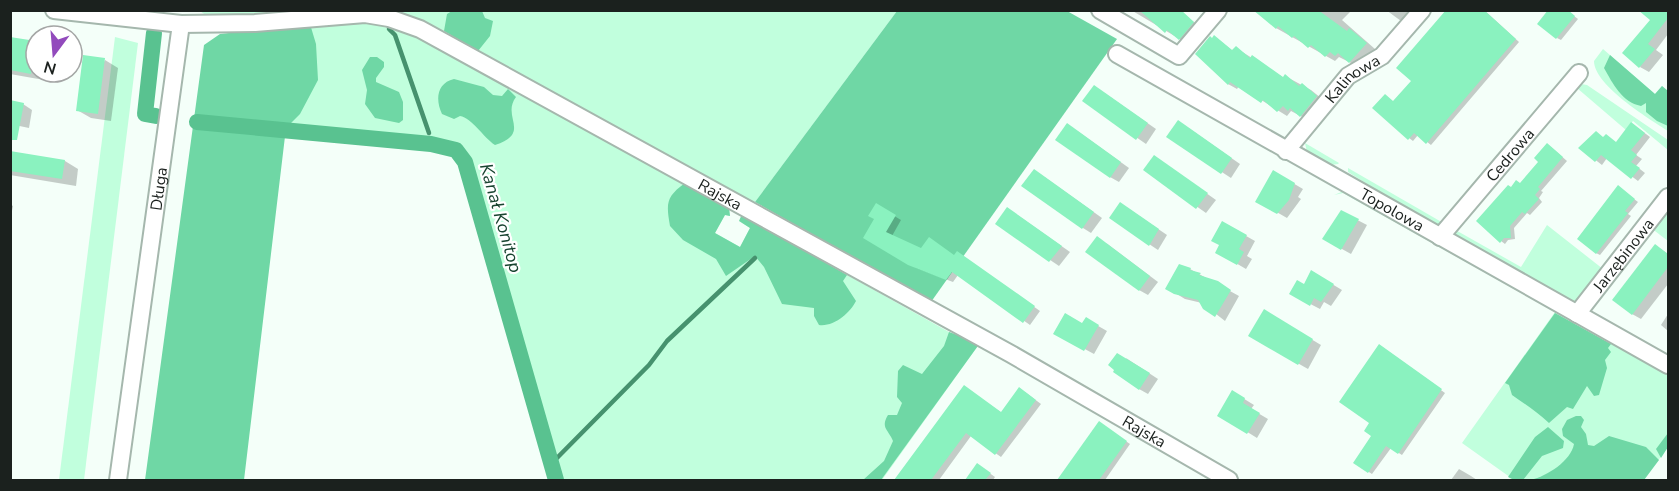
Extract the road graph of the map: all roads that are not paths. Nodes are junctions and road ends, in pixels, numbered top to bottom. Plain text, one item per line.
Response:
1 (54, 10) edge
2 (1100, 10) edge
3 (1218, 10) edge
4 (1422, 10) edge
5 (181, 24) junction
6 (1117, 54) dead end
7 (1579, 73) dead end
8 (1286, 151) junction
9 (1668, 196) edge
10 (1440, 237) junction
11 (1577, 314) junction
12 (1668, 365) edge
13 (118, 480) edge
14 (1229, 480) edge

1 - 5 street
2 - 3 street
4 - 8 street, Kalinowa
5 - 13 street, Długa
5 - 14 street, Rajska
6 - 8 street, Topolowa
7 - 10 street, Cedrowa
8 - 10 street, Topolowa
9 - 11 street, Jarzębinowa
10 - 11 street, Topolowa
11 - 12 street, Topolowa

